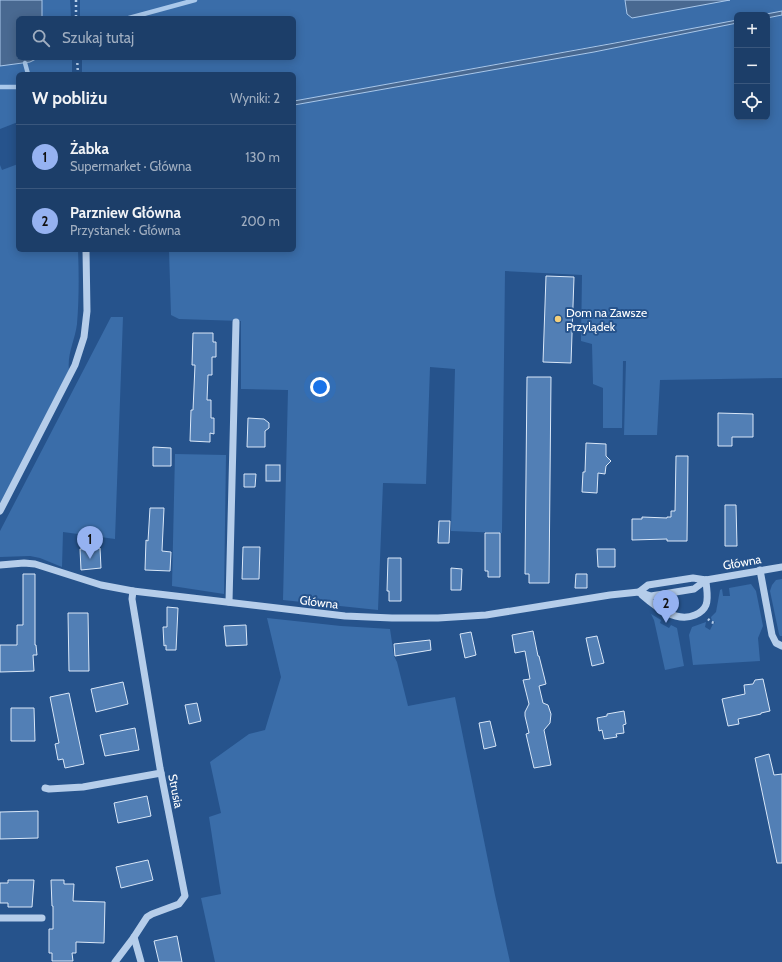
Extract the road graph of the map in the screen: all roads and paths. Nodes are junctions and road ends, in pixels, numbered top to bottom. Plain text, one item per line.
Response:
1 (76, 0) edge
2 (76, 16) edge
3 (77, 60) edge
4 (78, 72) edge
5 (86, 252) edge
6 (236, 322) dead end
7 (0, 511) edge
8 (0, 565) edge
9 (782, 567) edge
10 (760, 570) junction
11 (706, 580) junction
12 (133, 591) junction
13 (639, 592) junction
14 (229, 602) junction
15 (707, 619) dead end
16 (715, 623) dead end
17 (782, 646) edge
18 (161, 772) junction
19 (45, 788) dead end
20 (0, 918) edge
21 (42, 918) dead end
22 (134, 937) junction
23 (115, 962) edge
24 (141, 962) edge

1 - 2 path
3 - 4 path
5 - 7 street
6 - 14 street
8 - 12 street, Główna
9 - 10 street, Główna
10 - 11 street, Główna
10 - 17 street
11 - 13 street, Główna
11 - 13 street, Główna
11 - 13 street
12 - 14 street, Główna
12 - 18 street, Strusia
13 - 14 street, Główna
15 - 16 path
18 - 19 street
18 - 22 street, Strusia
20 - 21 street
22 - 23 street, Strusia
22 - 24 street

